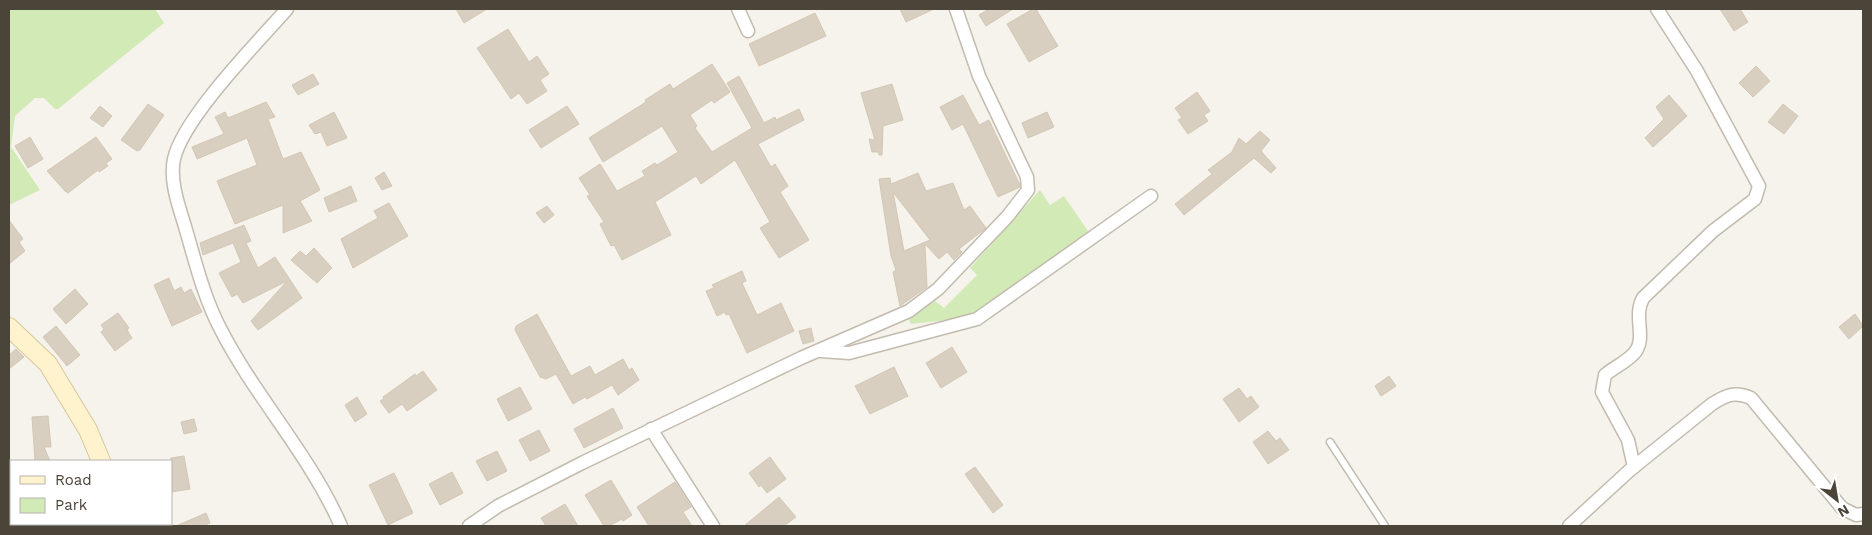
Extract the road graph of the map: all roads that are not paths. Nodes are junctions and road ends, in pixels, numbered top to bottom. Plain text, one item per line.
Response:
1 (287, 9) edge
2 (738, 9) edge
3 (956, 9) edge
4 (1657, 9) edge
5 (748, 31) dead end
6 (1151, 196) dead end
7 (9, 327) edge
8 (819, 351) junction
9 (652, 429) junction
10 (1330, 442) dead end
11 (101, 460) edge
12 (1634, 467) junction
13 (1863, 514) edge
14 (341, 526) edge
15 (470, 526) edge
16 (713, 526) edge
17 (1384, 526) edge
18 (1569, 526) edge

1 - 14 street
2 - 5 street
3 - 8 street
4 - 12 street
6 - 8 street
7 - 11 main road
8 - 9 street
9 - 15 street
9 - 16 street
10 - 17 lane
12 - 13 street
12 - 18 street

